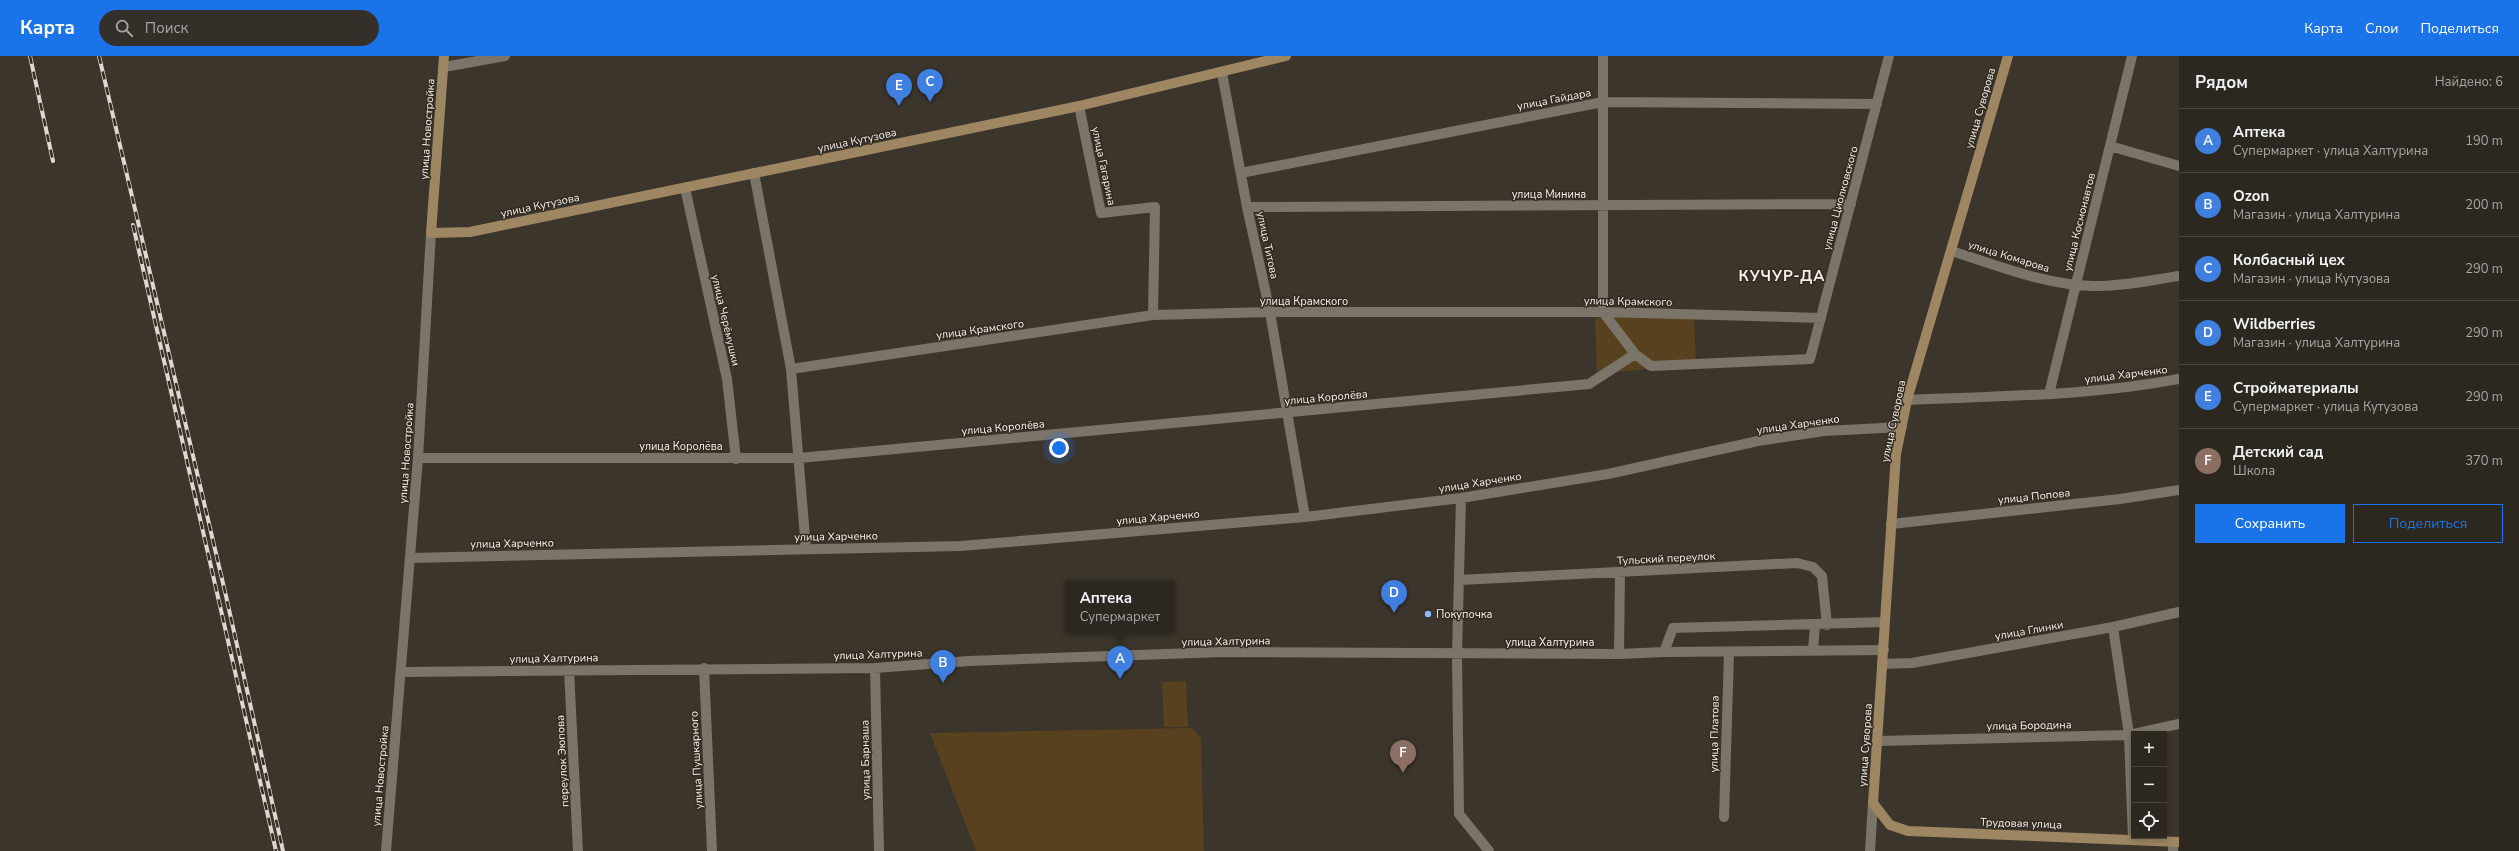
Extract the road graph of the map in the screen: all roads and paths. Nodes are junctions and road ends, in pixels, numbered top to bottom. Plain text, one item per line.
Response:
1 (444, 56) edge
2 (505, 56) edge
3 (1286, 56) edge
4 (1603, 56) edge
5 (1889, 56) edge
6 (2008, 56) edge
7 (2132, 56) edge
8 (444, 67) junction
9 (1222, 73) junction
10 (1603, 102) junction
11 (1877, 104) junction
12 (1079, 106) junction
13 (2110, 146) junction
14 (2179, 166) edge
15 (754, 173) junction
16 (1241, 173) junction
17 (685, 188) junction
18 (1851, 204) junction
19 (1602, 206) junction
20 (1247, 207) junction
21 (431, 233) junction
22 (1951, 251) junction
23 (2179, 276) edge
24 (2076, 285) junction
25 (1270, 312) junction
26 (1603, 312) junction
27 (1153, 315) junction
28 (1821, 318) junction
29 (1635, 354) junction
30 (791, 370) junction
31 (2179, 379) edge
32 (2049, 394) junction
33 (1907, 400) junction
34 (1286, 412) junction
35 (1902, 427) junction
36 (418, 458) junction
37 (799, 458) junction
38 (736, 459) junction
39 (2179, 490) edge
40 (1460, 498) junction
41 (1305, 517) junction
42 (1891, 524) junction
43 (806, 549) junction
44 (410, 558) junction
45 (1620, 572) junction
46 (1459, 580) junction
47 (2179, 612) edge
48 (1885, 622) junction
49 (1815, 625) junction
50 (1827, 625) junction
51 (2113, 627) junction
52 (1813, 650) junction
53 (1884, 650) junction
54 (1664, 652) junction
55 (1728, 653) junction
56 (1457, 654) junction
57 (1619, 654) junction
58 (1882, 664) junction
59 (704, 668) junction
60 (875, 668) junction
61 (569, 670) junction
62 (401, 672) junction
63 (2179, 724) edge
64 (2129, 735) junction
65 (1878, 741) junction
66 (1873, 803) junction
67 (2132, 803) edge
68 (1724, 817) dead end
69 (2131, 839) edge
70 (2133, 839) edge
71 (2175, 845) edge
72 (386, 851) edge
73 (578, 851) edge
74 (712, 851) edge
75 (879, 851) edge
76 (1488, 851) edge
77 (1870, 851) edge

1 - 8 main road, улица Новостройка
2 - 8 street
3 - 9 main road, улица Кутузова
4 - 10 street
5 - 11 street, улица Циолковского
6 - 22 main road, улица Суворова
7 - 13 street, улица Космонавтов
8 - 21 main road, улица Новостройка
9 - 12 main road, улица Кутузова
9 - 16 street, улица Титова
10 - 11 street, улица Гайдара
10 - 16 street, улица Гайдара
10 - 19 street
11 - 18 street, улица Циолковского
12 - 15 main road, улица Кутузова
12 - 27 street, улица Гагарина
13 - 14 street
13 - 24 street, улица Космонавтов
15 - 17 main road, улица Кутузова
15 - 30 street
16 - 20 street, улица Титова
17 - 21 main road, улица Кутузова
17 - 38 street, улица Черёмушки
18 - 19 street, улица Минина
18 - 28 street, улица Циолковского
19 - 20 street, улица Минина
19 - 26 street
20 - 25 street, улица Титова
21 - 36 street, улица Новостройка
22 - 24 street, улица Комарова
22 - 33 main road, улица Суворова
23 - 24 street, улица Комарова
24 - 32 street, улица Космонавтов
25 - 26 street, улица Крамского
25 - 27 street, улица Крамского
25 - 34 street, улица Титова
26 - 28 street, улица Крамского
26 - 29 street
27 - 30 street, улица Крамского
28 - 29 street, улица Циолковского
29 - 34 street, улица Королёва
30 - 37 street
31 - 32 street, улица Харченко
32 - 33 street, улица Харченко
33 - 35 main road, улица Суворова
34 - 37 street, улица Королёва
34 - 41 street, улица Титова
35 - 40 street, улица Харченко
35 - 42 main road, улица Суворова
36 - 38 street, улица Королёва
36 - 44 street, улица Новостройка
37 - 38 street, улица Королёва
37 - 43 street
39 - 42 street, улица Попова
40 - 41 street, улица Харченко
40 - 46 street
41 - 43 street, улица Харченко
42 - 48 main road, улица Суворова
43 - 44 street, улица Харченко
44 - 62 street, улица Новостройка
45 - 46 street, Тульский переулок
45 - 50 street, Тульский переулок
45 - 57 street
46 - 56 street
47 - 51 street, улица Глинки
48 - 50 street
48 - 53 main road, улица Суворова
49 - 50 street
49 - 52 street
49 - 54 street
51 - 58 street, улица Глинки
51 - 64 street
52 - 53 street, улица Халтурина
52 - 55 street, улица Халтурина
53 - 58 main road, улица Суворова
54 - 55 street, улица Халтурина
54 - 57 street, улица Халтурина
55 - 68 street, улица Платова
56 - 57 street, улица Халтурина
56 - 60 street, улица Халтурина
56 - 76 street
58 - 65 main road, улица Суворова
59 - 60 street, улица Халтурина
59 - 61 street, улица Халтурина
59 - 74 street, улица Пушкарного
60 - 75 street, улица Барнаша
61 - 62 street, улица Халтурина
61 - 73 street, переулок Эюпова
62 - 72 street, улица Новостройка
63 - 64 street, улица Бородина
64 - 65 street, улица Бородина
64 - 67 street
65 - 66 main road, улица Суворова
66 - 69 main road, Трудовая улица
66 - 77 street, улица Суворова
70 - 71 main road, Трудовая улица

